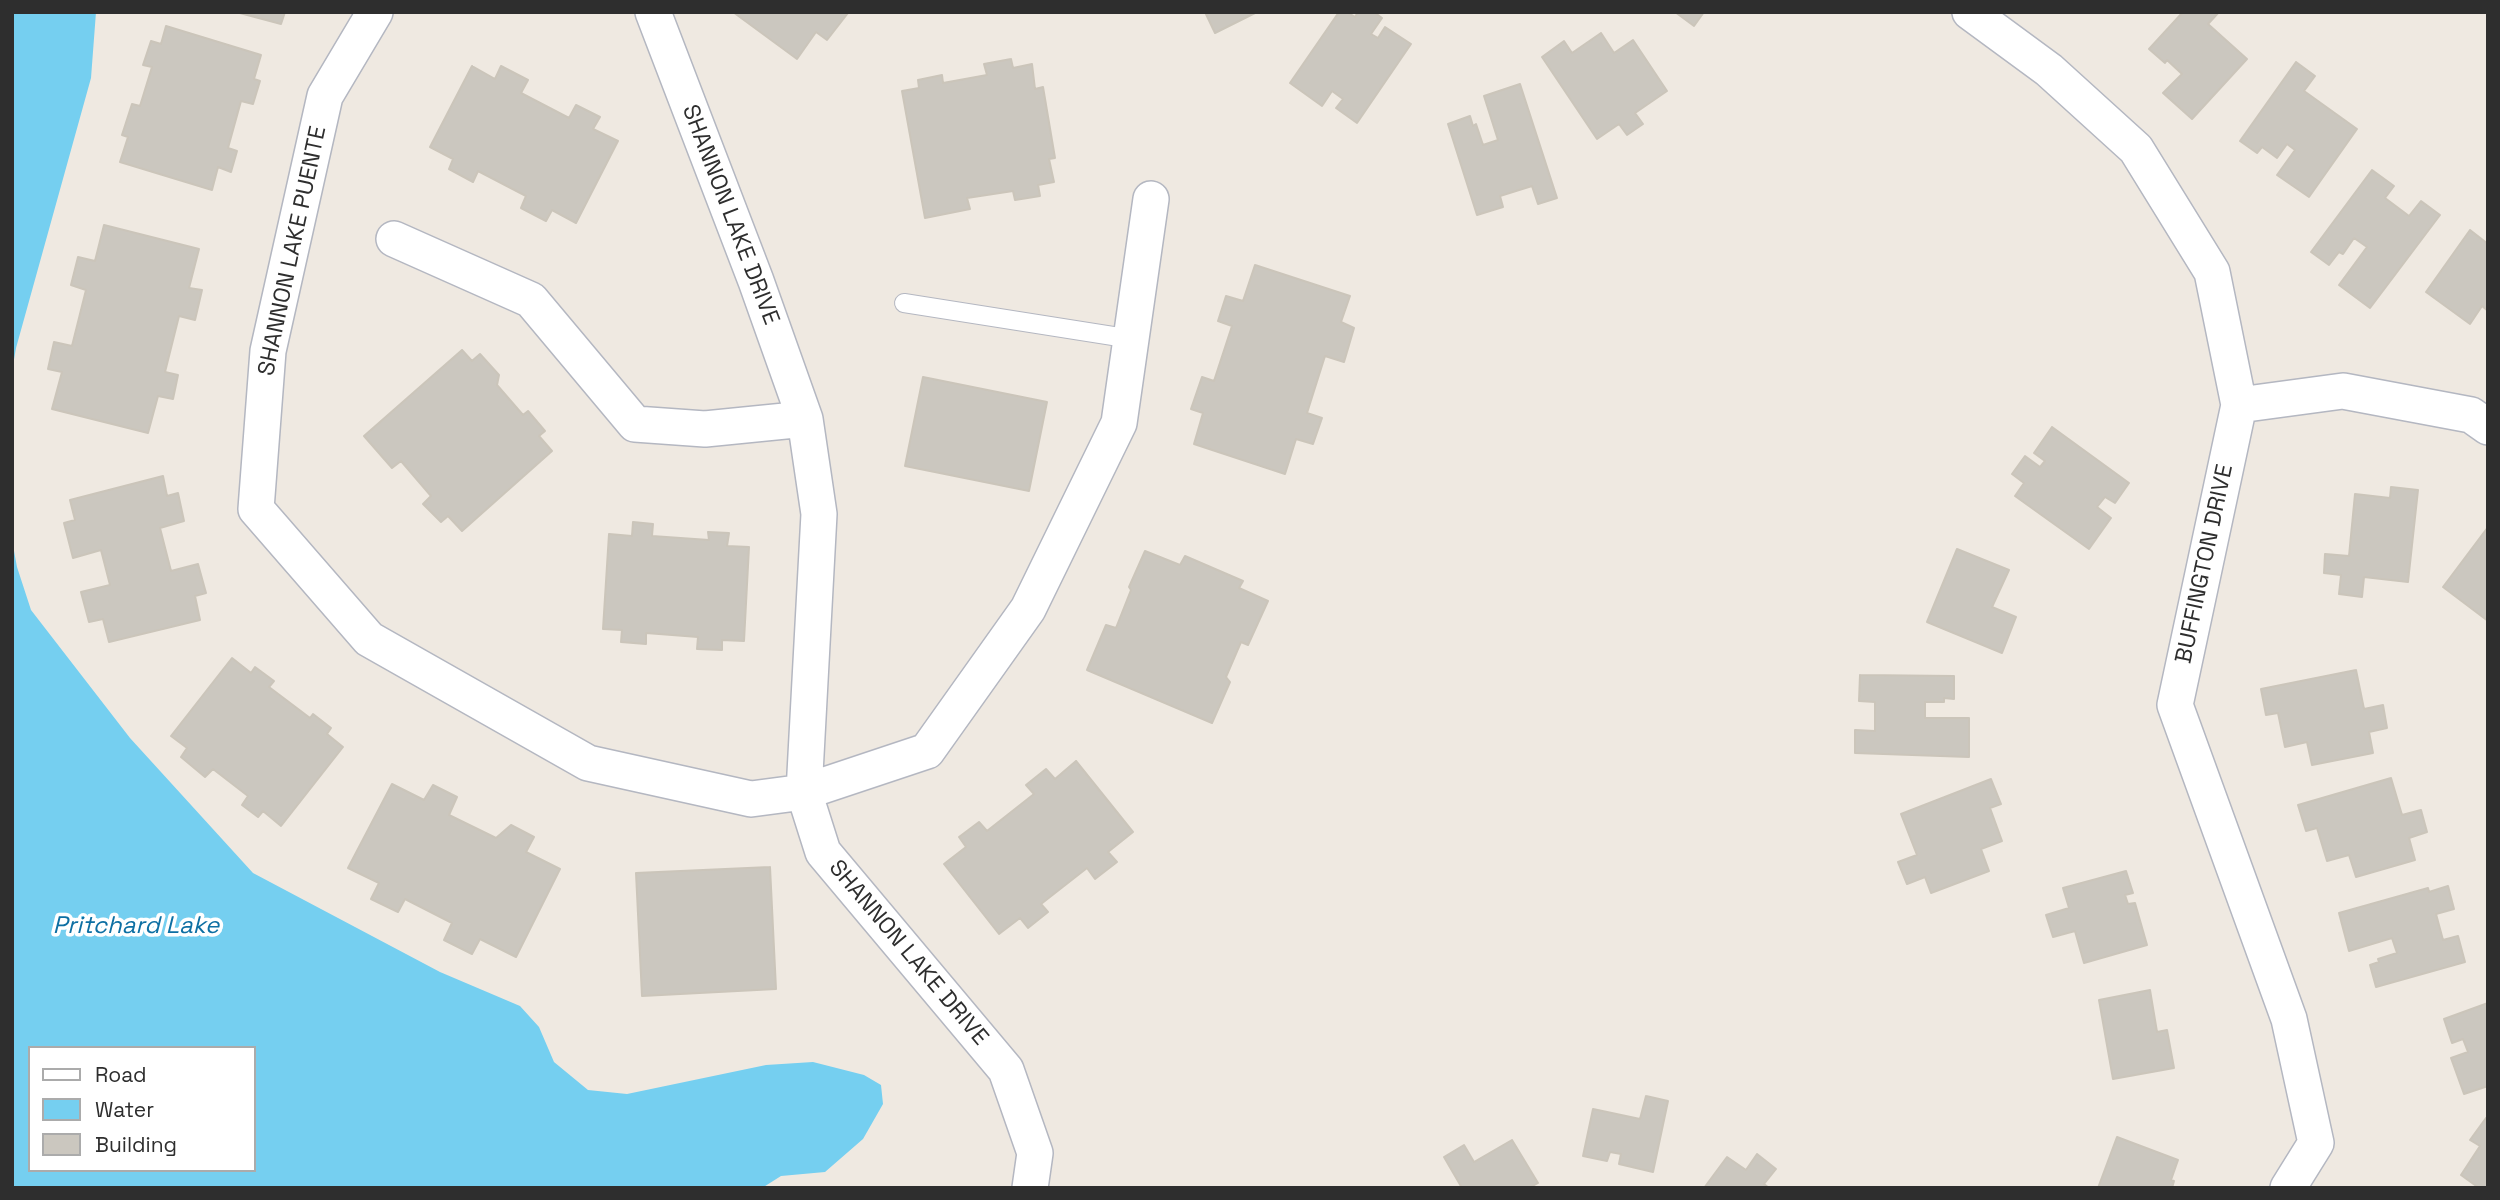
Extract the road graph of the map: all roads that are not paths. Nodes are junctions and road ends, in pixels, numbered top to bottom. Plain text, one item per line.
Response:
1 (375, 12) edge
2 (653, 12) edge
3 (1970, 12) edge
4 (1151, 199) dead end
5 (394, 239) dead end
6 (904, 303) dead end
7 (1132, 339) junction
8 (2239, 405) junction
9 (805, 419) junction
10 (2488, 426) edge
11 (804, 792) junction
12 (1030, 1188) edge
13 (2288, 1188) edge

1 - 11 street, SHANNON LAKE PUENTE
2 - 9 street, SHANNON LAKE DRIVE
3 - 8 street, BUFFINGTON DRIVE
4 - 7 street, SHANNON LAKE PUENTE
5 - 9 street
6 - 7 lane
7 - 11 street, SHANNON LAKE PUENTE
8 - 10 street
8 - 13 street, BUFFINGTON DRIVE
9 - 11 street, SHANNON LAKE DRIVE
11 - 12 street, SHANNON LAKE DRIVE

